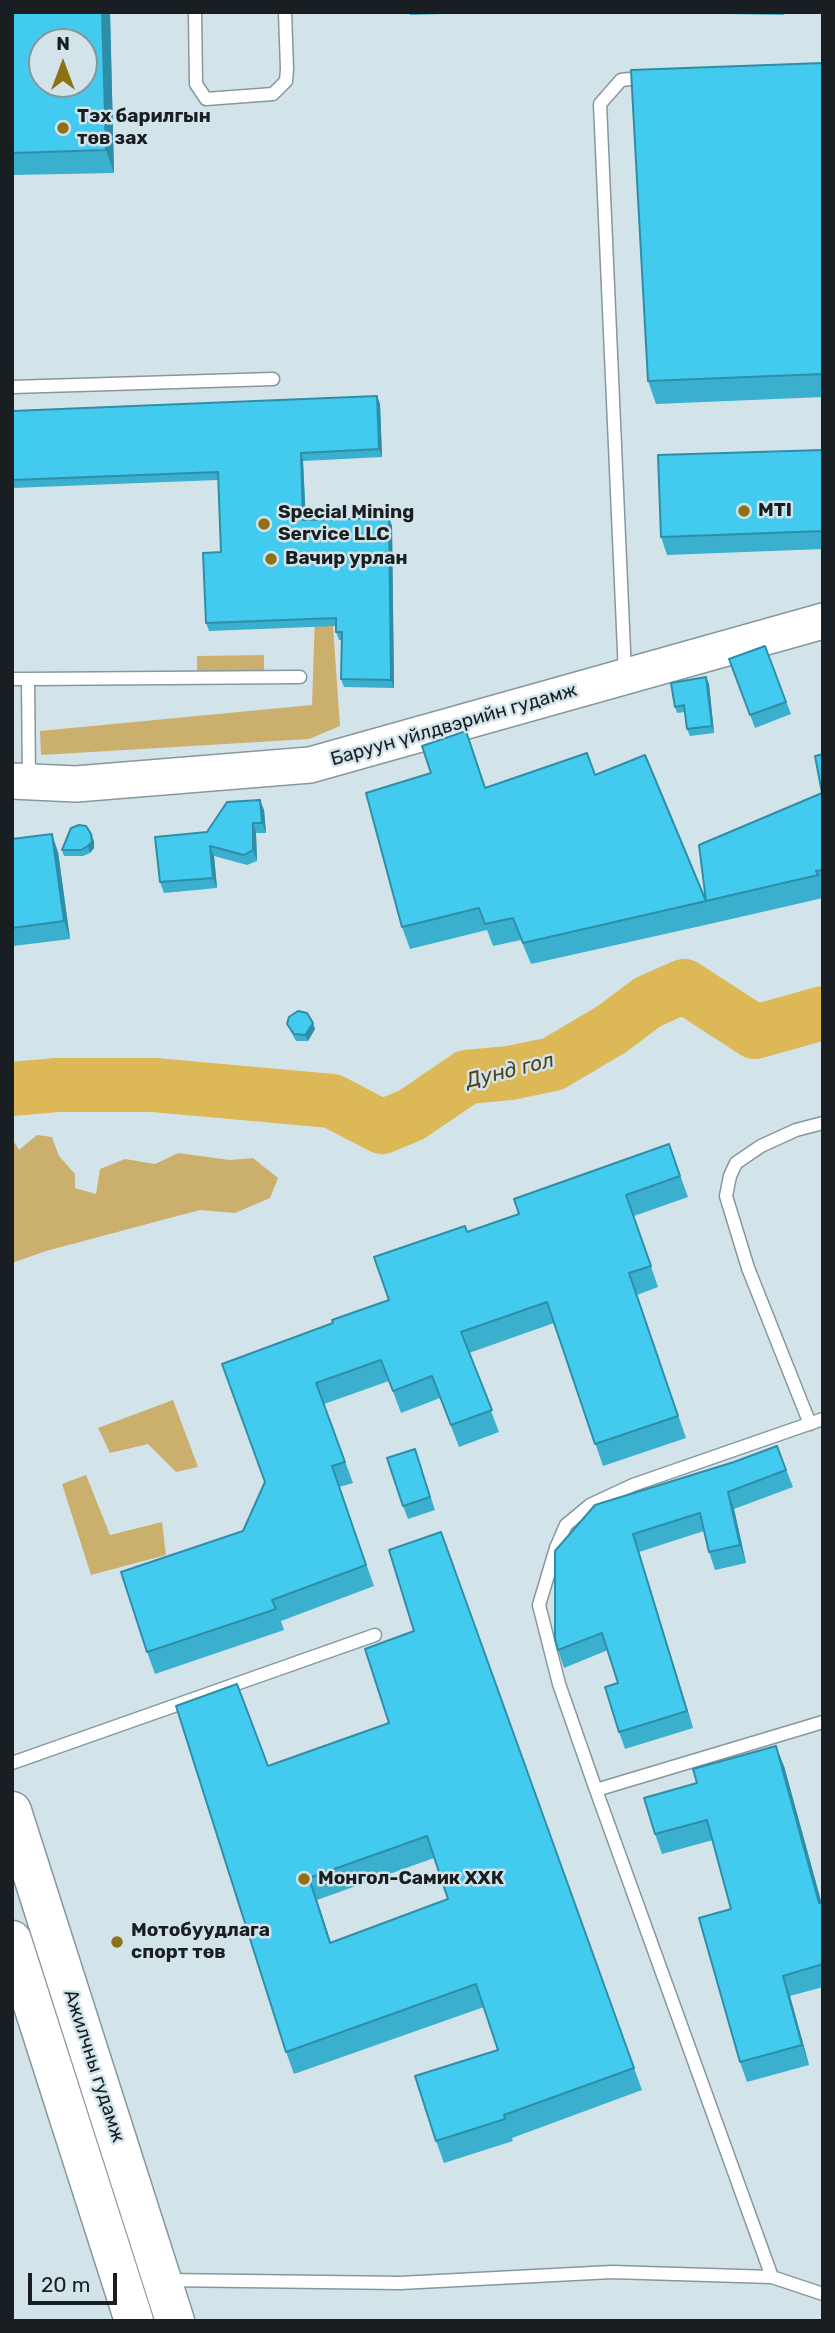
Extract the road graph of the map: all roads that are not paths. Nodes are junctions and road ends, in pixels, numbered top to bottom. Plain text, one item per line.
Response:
1 (195, 12) edge
2 (285, 12) edge
3 (661, 76) edge
4 (273, 379) dead end
5 (12, 387) edge
6 (823, 621) edge
7 (300, 677) dead end
8 (625, 677) junction
9 (28, 679) junction
10 (12, 680) edge
11 (18, 788) edge
12 (823, 1123) edge
13 (823, 1419) edge
14 (810, 1424) junction
15 (375, 1635) dead end
16 (823, 1721) edge
17 (12, 1763) edge
18 (596, 1790) junction
19 (12, 1811) edge
20 (12, 1940) edge
21 (772, 2277) junction
22 (162, 2280) junction
23 (823, 2294) edge
24 (134, 2321) edge
25 (176, 2321) edge

1 - 2 lane
3 - 8 lane
4 - 5 lane
6 - 8 street, Баруун үйлдвэрийн гудамж
7 - 9 lane
8 - 11 street, Баруун үйлдвэрийн гудамж
9 - 10 lane
9 - 11 lane
12 - 14 lane
13 - 14 lane
14 - 18 lane
15 - 17 lane
16 - 18 lane
18 - 21 lane
19 - 22 main road, Ажилчны гудамж
20 - 24 main road, Ажилчны гудамж
21 - 22 lane
21 - 23 lane
22 - 25 main road, Ажилчны гудамж

